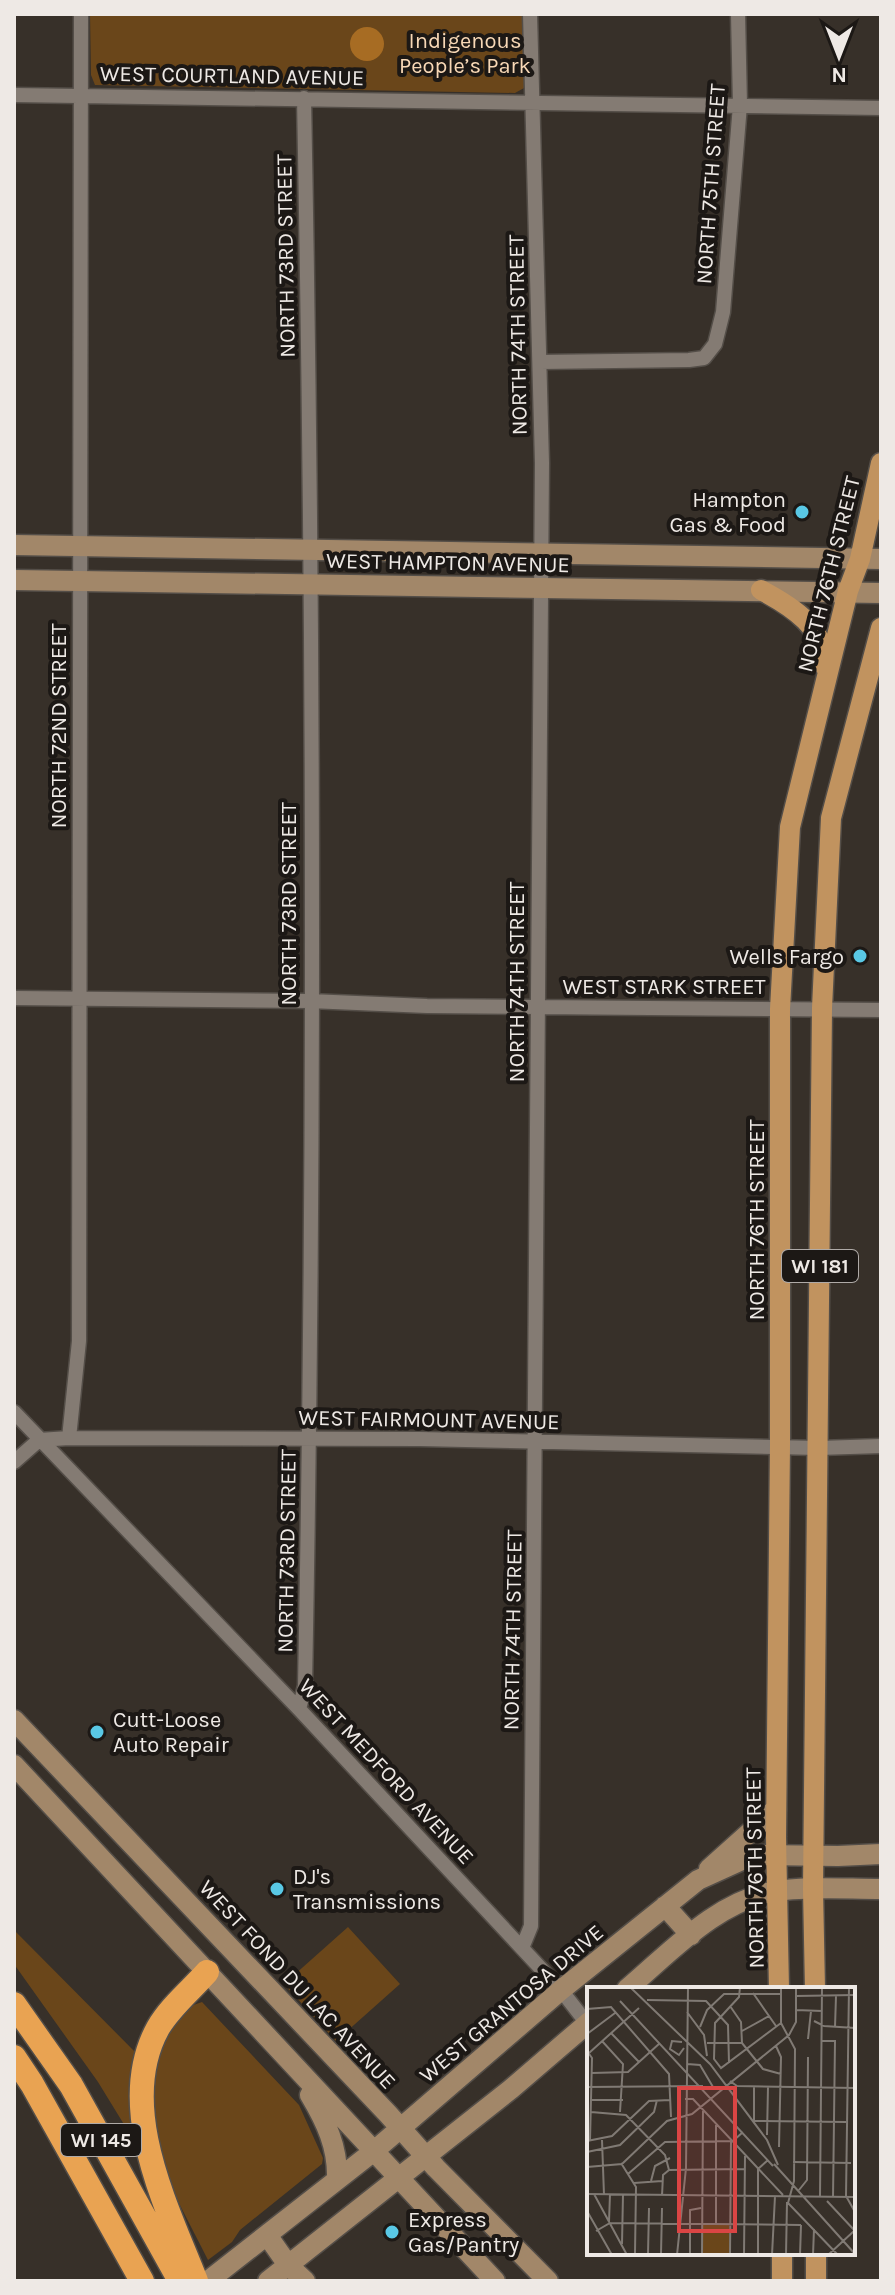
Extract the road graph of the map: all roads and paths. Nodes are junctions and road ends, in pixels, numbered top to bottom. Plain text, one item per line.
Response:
1 (81, 14) edge
2 (530, 14) edge
3 (738, 14) edge
4 (14, 95) edge
5 (82, 95) junction
6 (304, 98) junction
7 (532, 103) junction
8 (740, 105) junction
9 (881, 108) edge
10 (540, 362) junction
11 (881, 463) edge
12 (14, 545) edge
13 (82, 546) junction
14 (311, 550) junction
15 (541, 553) junction
16 (871, 559) edge
17 (14, 580) edge
18 (81, 581) junction
19 (311, 583) junction
20 (541, 588) junction
21 (761, 590) junction
22 (848, 591) junction
23 (881, 593) edge
24 (881, 628) edge
25 (825, 683) junction
26 (14, 998) edge
27 (78, 999) junction
28 (310, 1001) junction
29 (538, 1007) junction
30 (822, 1008) junction
31 (780, 1009) junction
32 (881, 1010) edge
33 (14, 1412) edge
34 (69, 1438) junction
35 (310, 1438) junction
36 (39, 1440) junction
37 (537, 1443) junction
38 (780, 1445) junction
39 (881, 1446) edge
40 (819, 1448) junction
41 (14, 1462) edge
42 (14, 1702) edge
43 (299, 1709) junction
44 (16, 1723) edge
45 (14, 1765) edge
46 (776, 1809) junction
47 (881, 1854) edge
48 (776, 1856) junction
49 (814, 1856) junction
50 (698, 1880) junction
51 (813, 1889) junction
52 (881, 1889) edge
53 (777, 1891) junction
54 (665, 1906) junction
55 (217, 1933) junction
56 (691, 1935) junction
57 (522, 1948) junction
58 (207, 1972) junction
59 (629, 1987) edge
60 (779, 1987) edge
61 (815, 1987) edge
62 (561, 1990) junction
63 (14, 2004) edge
64 (587, 2023) edge
65 (587, 2025) edge
66 (285, 2054) junction
67 (14, 2057) edge
68 (401, 2127) junction
69 (374, 2151) junction
70 (425, 2156) junction
71 (398, 2177) junction
72 (337, 2179) junction
73 (267, 2235) junction
74 (782, 2255) edge
75 (816, 2255) edge
76 (288, 2265) junction
77 (142, 2281) edge
78 (180, 2281) edge
79 (196, 2281) edge
80 (208, 2281) edge
81 (268, 2281) edge
82 (305, 2281) edge
83 (495, 2281) edge
84 (548, 2281) edge
85 (782, 2281) edge
86 (816, 2281) edge

1 - 5 street, NORTH 72ND STREET
2 - 7 street, NORTH 74TH STREET
3 - 8 street, NORTH 75TH STREET
4 - 5 street, WEST COURTLAND AVENUE
5 - 6 street, WEST COURTLAND AVENUE
5 - 13 street, NORTH 72ND STREET
6 - 7 street, WEST COURTLAND AVENUE
6 - 14 street, NORTH 73RD STREET
7 - 8 street, WEST COURTLAND AVENUE
7 - 10 street, NORTH 74TH STREET
8 - 9 street, WEST COURTLAND AVENUE
8 - 10 street, NORTH 75TH STREET
10 - 15 street, NORTH 74TH STREET
11 - 16 main road, NORTH 76TH STREET / WI 181
12 - 13 street, WEST HAMPTON AVENUE
13 - 14 street, WEST HAMPTON AVENUE
13 - 18 street, NORTH 72ND STREET
14 - 15 street, WEST HAMPTON AVENUE
14 - 19 street, NORTH 73RD STREET
15 - 16 street, WEST HAMPTON AVENUE
15 - 20 street, NORTH 74TH STREET
16 - 22 main road, NORTH 76TH STREET / WI 181
17 - 18 street, WEST HAMPTON AVENUE
18 - 19 street, WEST HAMPTON AVENUE
18 - 27 street, NORTH 72ND STREET
19 - 20 street, WEST HAMPTON AVENUE
19 - 28 street, NORTH 73RD STREET
20 - 21 street, WEST HAMPTON AVENUE
20 - 29 street, NORTH 74TH STREET
21 - 22 street, WEST HAMPTON AVENUE
21 - 25 main road
22 - 23 street, WEST HAMPTON AVENUE
22 - 25 main road, NORTH 76TH STREET / WI 181
24 - 30 main road, WI 181
25 - 31 main road, NORTH 76TH STREET / WI 181
26 - 27 street, WEST STARK STREET
27 - 28 street, WEST STARK STREET
27 - 34 street, NORTH 72ND STREET
28 - 29 street, WEST STARK STREET
28 - 35 street, NORTH 73RD STREET
29 - 31 street, WEST STARK STREET
29 - 37 street, NORTH 74TH STREET
30 - 31 street, WEST STARK STREET
30 - 32 street, WEST STARK STREET
30 - 40 main road, WI 181
31 - 38 main road, NORTH 76TH STREET / WI 181
33 - 36 street, WEST MEDFORD AVENUE
34 - 35 street, WEST FAIRMOUNT AVENUE
34 - 36 street, WEST FAIRMOUNT AVENUE
35 - 37 street, WEST FAIRMOUNT AVENUE
35 - 43 street, NORTH 73RD STREET
36 - 41 street
36 - 43 street, WEST MEDFORD AVENUE
37 - 38 street, WEST FAIRMOUNT AVENUE
37 - 57 street, NORTH 74TH STREET
38 - 40 street, WEST FAIRMOUNT AVENUE
38 - 46 main road, NORTH 76TH STREET / WI 181
39 - 40 street, WEST FAIRMOUNT AVENUE
40 - 49 main road, WI 181
42 - 44 street
43 - 57 street, WEST MEDFORD AVENUE
44 - 55 street, WEST FOND DU LAC AVENUE
45 - 58 street
46 - 48 main road, NORTH 76TH STREET / WI 181
46 - 50 street
47 - 49 street, WEST GRANTOSA DRIVE
48 - 49 street, WEST GRANTOSA DRIVE
48 - 50 street, WEST GRANTOSA DRIVE
48 - 53 main road, NORTH 76TH STREET / WI 181
49 - 51 main road, WI 181
50 - 54 street, WEST GRANTOSA DRIVE
51 - 52 street
51 - 53 street
51 - 61 main road, WI 181
53 - 56 street
53 - 60 main road, NORTH 76TH STREET / WI 181
54 - 56 street
54 - 62 street, WEST GRANTOSA DRIVE
55 - 58 street
55 - 68 street, WEST FOND DU LAC AVENUE
56 - 59 street
57 - 62 street, WEST MEDFORD AVENUE
58 - 66 street
58 - 79 highway
62 - 64 street, WEST MEDFORD AVENUE
62 - 68 street, WEST GRANTOSA DRIVE
63 - 78 highway, WI 145
65 - 70 street
66 - 69 street
66 - 72 street
67 - 77 highway, WI 145
68 - 69 street, WEST GRANTOSA DRIVE
68 - 70 street, WEST FOND DU LAC AVENUE
69 - 71 street
69 - 72 street, WEST GRANTOSA DRIVE
70 - 71 street
70 - 84 street, WEST FOND DU LAC AVENUE
71 - 76 street
71 - 83 street
72 - 73 street, WEST GRANTOSA DRIVE
73 - 76 street
73 - 80 street, WEST GRANTOSA DRIVE
74 - 85 main road
75 - 86 main road
76 - 81 street
76 - 82 street

